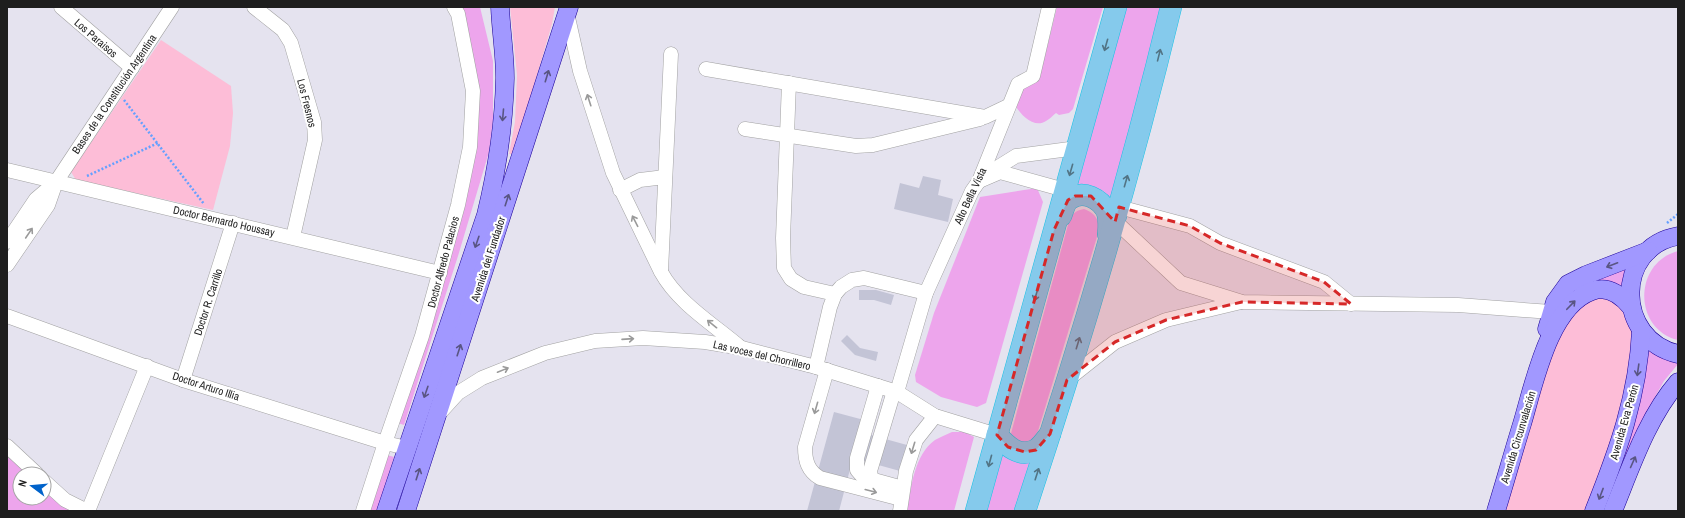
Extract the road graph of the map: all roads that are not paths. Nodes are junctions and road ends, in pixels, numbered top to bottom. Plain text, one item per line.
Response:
1 (61, 7) edge
2 (172, 7) edge
3 (254, 7) edge
4 (454, 7) edge
5 (491, 7) edge
6 (500, 7) edge
7 (1049, 7) edge
8 (1116, 7) edge
9 (1171, 7) edge
10 (567, 9) edge
11 (671, 54) dead end
12 (132, 68) junction
13 (706, 69) dead end
14 (505, 76) junction
15 (789, 83) junction
16 (1008, 106) junction
17 (985, 117) junction
18 (745, 129) dead end
19 (787, 135) junction
20 (1077, 148) junction
21 (7, 170) edge
22 (665, 177) junction
23 (979, 181) junction
24 (62, 183) junction
25 (620, 190) junction
26 (1074, 193) junction
27 (1117, 214) junction
28 (233, 224) junction
29 (1673, 236) edge
30 (292, 237) junction
31 (7, 242) edge
32 (1648, 251) junction
33 (1104, 259) junction
34 (7, 265) edge
35 (661, 272) junction
36 (440, 273) junction
37 (926, 293) junction
38 (835, 294) junction
39 (1242, 302) junction
40 (1351, 304) junction
41 (1631, 307) junction
42 (1551, 312) junction
43 (7, 316) edge
44 (1641, 331) junction
45 (742, 348) junction
46 (1678, 354) edge
47 (1540, 363) junction
48 (147, 366) junction
49 (821, 368) junction
50 (183, 380) junction
51 (1067, 380) junction
52 (1678, 382) edge
53 (889, 390) junction
54 (438, 415) junction
55 (935, 416) junction
56 (1050, 434) junction
57 (997, 435) junction
58 (384, 443) junction
59 (7, 446) edge
60 (407, 448) junction
61 (28, 466) edge
62 (52, 488) edge
63 (901, 499) edge
64 (88, 511) edge
65 (363, 511) edge
66 (386, 511) edge
67 (406, 511) edge
68 (976, 511) edge
69 (1025, 511) edge
70 (1496, 511) edge
71 (1594, 511) edge
72 (1613, 511) edge

1 - 12 street, Los Paraisos
2 - 12 street, Bases de la Constitución Argentina
3 - 30 street, Los Fresnos
4 - 36 street, Doctor Alfredo Palacios
5 - 14 main road
6 - 14 main road
7 - 16 street, Alto Bella Vista
8 -> 20 highway
27 -> 9 highway
25 -> 10 street
54 -> 10 main road, Avenida del Fundador
11 - 22 street
12 - 24 street, Bases de la Constitución Argentina
13 - 15 street
14 -> 60 main road, Avenida del Fundador
15 - 17 street
15 - 19 street
16 - 17 street
16 - 23 street, Alto Bella Vista
17 - 19 street
18 - 19 street
19 - 38 street
20 - 23 street
20 -> 26 highway
21 - 24 street, Doctor Bernardo Houssay
22 - 25 street
22 - 35 street
23 - 26 street
23 - 37 street, Alto Bella Vista
24 - 28 street, Doctor Bernardo Houssay
24 - 31 street, Bases de la Constitución Argentina
34 -> 24 street, Bases de la Constitución Argentina
35 -> 25 street
26 - 33 highway
26 -> 57 highway
27 - 33 highway
27 - 39 street
27 - 40 street
28 - 30 street, Doctor Bernardo Houssay
28 - 50 street, Doctor R. Carrillo
29 - 32 main road
30 - 36 street, Doctor Bernardo Houssay
32 - 41 main road
32 -> 42 main road, Avenida Circunvalación
51 -> 33 highway
45 -> 35 street
36 - 58 street, Doctor Alfredo Palacios
37 - 38 street
37 - 53 street, Alto Bella Vista
38 - 49 street
39 - 40 street
39 - 51 street
40 - 42 street
41 - 44 main road
47 -> 41 main road, Avenida Circunvalación
42 - 47 main road, Avenida Circunvalación
43 - 48 street, Doctor Arturo Illia
44 - 46 main road
44 -> 71 main road, Avenida Eva Perón
45 - 49 street, Las voces del Chorrillero
54 -> 45 street, Las voces del Chorrillero
47 - 70 main road, Avenida Circunvalación
48 - 50 street, Doctor Arturo Illia
48 - 64 street
49 - 53 street, Las voces del Chorrillero
49 -> 63 street
50 - 58 street, Doctor Arturo Illia
51 - 56 highway
72 -> 52 main road, Avenida Eva Perón
53 - 55 street, Las voces del Chorrillero
53 - 63 street, Alto Bella Vista
67 -> 54 main road, Avenida del Fundador
55 - 57 street, Las voces del Chorrillero
55 -> 63 street
56 - 57 highway
69 -> 56 highway
57 -> 68 highway
58 - 60 street, Doctor Arturo Illia
58 - 65 street, Doctor Alfredo Palacios
59 - 61 street
60 - 66 main road, Avenida del Fundador
62 - 64 street

